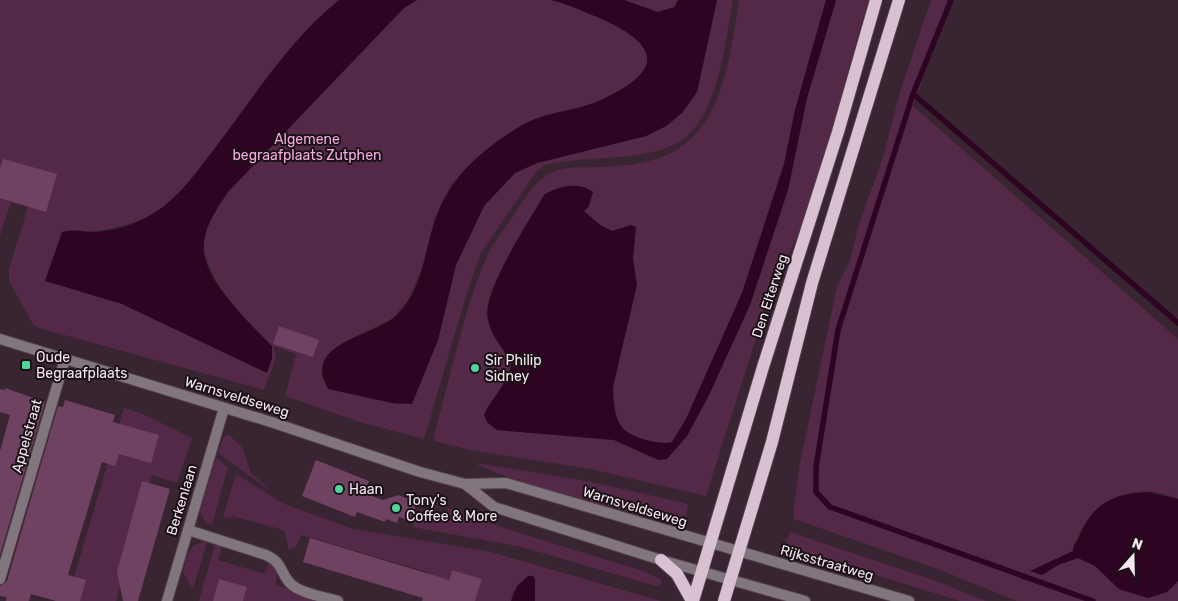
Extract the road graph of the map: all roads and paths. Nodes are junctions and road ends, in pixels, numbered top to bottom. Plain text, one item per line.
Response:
1 (876, 0) edge
2 (899, 0) edge
3 (0, 339) edge
4 (65, 359) junction
5 (224, 408) junction
6 (465, 484) junction
7 (188, 530) junction
8 (710, 543) junction
9 (738, 552) junction
10 (661, 560) junction
11 (702, 571) junction
12 (0, 579) edge
13 (730, 580) junction
14 (167, 601) edge
15 (338, 601) edge
16 (693, 601) edge
17 (724, 601) edge
18 (805, 601) edge
19 (909, 601) edge

1 - 8 main road, Den Elterweg
2 - 9 main road
3 - 4 street, Warnsveldseweg
4 - 5 street, Warnsveldseweg
4 - 12 street, Appelstraat
5 - 6 street, Warnsveldseweg
5 - 7 street, Berkenlaan
6 - 8 street, Warnsveldseweg
6 - 10 street, Warnsveldseweg
7 - 14 street, Berkenlaan
7 - 15 street
8 - 9 street, Warnsveldseweg
8 - 11 main road, Den Elterweg
9 - 13 main road
9 - 19 street, Rijksstraatweg
10 - 11 street, Warnsveldseweg
10 - 16 main road
11 - 13 street, Warnsveldseweg
11 - 16 main road, Den Elterweg
13 - 17 main road
13 - 18 street

